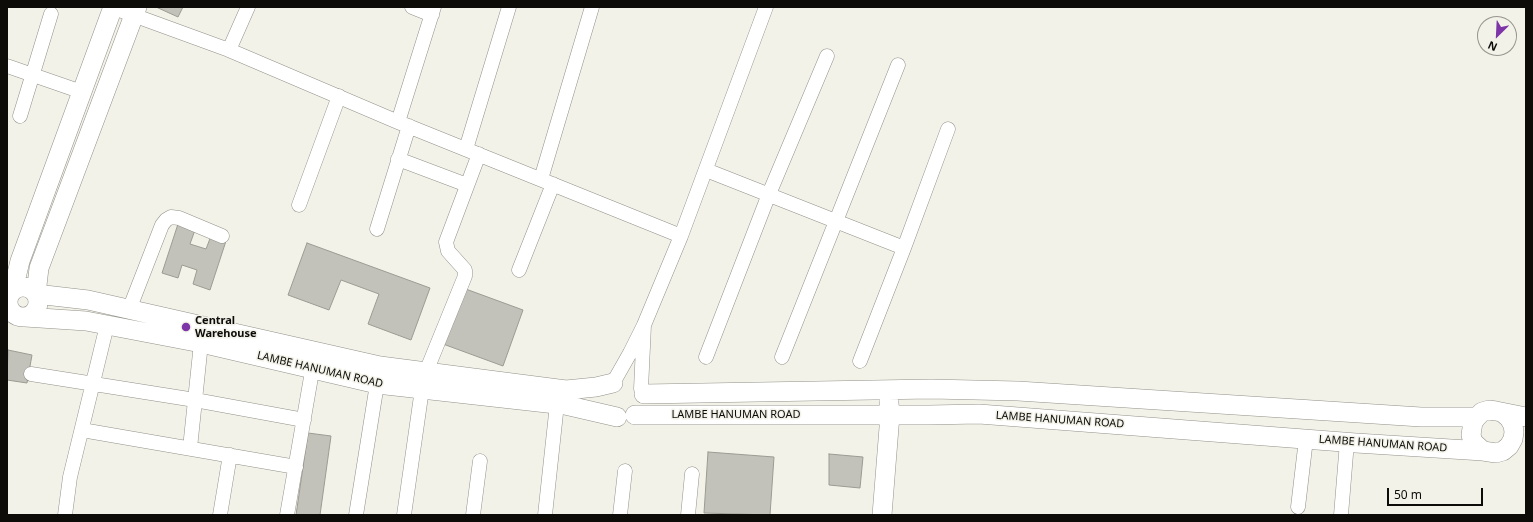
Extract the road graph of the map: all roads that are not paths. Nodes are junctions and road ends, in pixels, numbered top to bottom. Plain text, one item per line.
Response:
1 (112, 7) edge
2 (248, 7) edge
3 (412, 7) edge
4 (509, 7) edge
5 (592, 7) edge
6 (766, 7) edge
7 (136, 11) edge
8 (433, 11) edge
9 (51, 14) dead end
10 (229, 50) junction
11 (827, 56) dead end
12 (898, 65) dead end
13 (7, 66) edge
14 (32, 75) junction
15 (82, 92) junction
16 (339, 96) junction
17 (20, 116) dead end
18 (404, 124) junction
19 (948, 129) dead end
20 (473, 151) junction
21 (398, 159) junction
22 (706, 170) junction
23 (547, 181) junction
24 (467, 185) junction
25 (769, 194) junction
26 (299, 205) dead end
27 (836, 221) junction
28 (377, 229) dead end
29 (222, 236) dead end
30 (682, 236) junction
31 (904, 248) junction
32 (519, 270) dead end
33 (10, 290) edge
34 (36, 294) junction
35 (128, 310) junction
36 (16, 315) edge
37 (644, 324) junction
38 (107, 325) junction
39 (201, 342) junction
40 (706, 357) dead end
41 (782, 357) dead end
42 (313, 361) junction
43 (860, 361) dead end
44 (31, 374) dead end
45 (379, 375) junction
46 (424, 381) junction
47 (614, 383) junction
48 (92, 385) junction
49 (889, 390) junction
50 (642, 391) junction
51 (195, 400) junction
52 (557, 404) junction
53 (1503, 413) junction
54 (890, 415) junction
55 (626, 416) junction
56 (1477, 416) junction
57 (1526, 417) edge
58 (304, 420) junction
59 (82, 430) junction
60 (1306, 439) junction
61 (1347, 442) junction
62 (190, 448) junction
63 (1526, 448) edge
64 (1483, 451) junction
65 (1503, 451) junction
66 (230, 455) junction
67 (480, 461) dead end
68 (296, 467) junction
69 (625, 472) dead end
70 (692, 474) dead end
71 (1298, 507) dead end
72 (64, 515) edge
73 (220, 515) edge
74 (287, 515) edge
75 (356, 515) edge
76 (404, 515) edge
77 (473, 515) edge
78 (545, 515) edge
79 (620, 515) edge
80 (688, 515) edge
81 (882, 515) edge
82 (1341, 515) edge

1 - 7 street
1 - 15 main road
2 - 10 street
3 - 8 street
4 - 20 street
5 - 23 street
6 - 22 street
7 - 10 street
7 - 34 main road
8 - 18 street
9 - 14 street
10 - 16 street
11 - 25 street
12 - 27 street
13 - 14 street
14 - 15 street
14 - 17 street
15 - 33 main road
16 - 18 street
16 - 26 street
18 - 20 street
18 - 21 street
19 - 31 street
20 - 23 street
20 - 24 street
21 - 24 street
21 - 28 street
22 - 25 street
22 - 30 street
23 - 30 street
23 - 32 street
24 - 46 street
25 - 27 street
25 - 40 street
27 - 31 street
27 - 41 street
29 - 35 street
30 - 37 street
31 - 43 street
33 - 34 main road
33 - 36 main road
34 - 35 main road
34 - 36 main road
35 - 42 main road
36 - 38 main road, LAMBE HANUMAN ROAD
37 - 47 street
37 - 50 street
38 - 39 main road, LAMBE HANUMAN ROAD
38 - 48 street
39 - 42 main road, LAMBE HANUMAN ROAD
39 - 51 street
42 - 45 main road, LAMBE HANUMAN ROAD
42 - 58 street
44 - 48 street
45 - 46 main road, LAMBE HANUMAN ROAD
45 - 75 street
46 - 47 main road
46 - 52 main road, LAMBE HANUMAN ROAD
46 - 76 street
47 - 50 main road
47 - 55 main road
48 - 51 street
48 - 59 street
49 - 50 main road, LAMBE HANUMAN ROAD
49 - 54 main road
49 - 56 main road, LAMBE HANUMAN ROAD
50 - 55 main road
51 - 58 street
51 - 62 street
52 - 55 main road, LAMBE HANUMAN ROAD
52 - 78 street
53 - 56 main road
53 - 57 main road
53 - 65 main road
54 - 55 main road, LAMBE HANUMAN ROAD
54 - 60 main road, LAMBE HANUMAN ROAD
54 - 81 main road
56 - 64 main road
58 - 68 street
59 - 62 street
59 - 72 street
60 - 61 main road, LAMBE HANUMAN ROAD
60 - 71 street
61 - 64 main road, LAMBE HANUMAN ROAD
61 - 82 street
62 - 66 street
63 - 65 main road
64 - 65 main road
66 - 68 street
66 - 73 street
67 - 77 street
68 - 74 street
69 - 79 street
70 - 80 street

